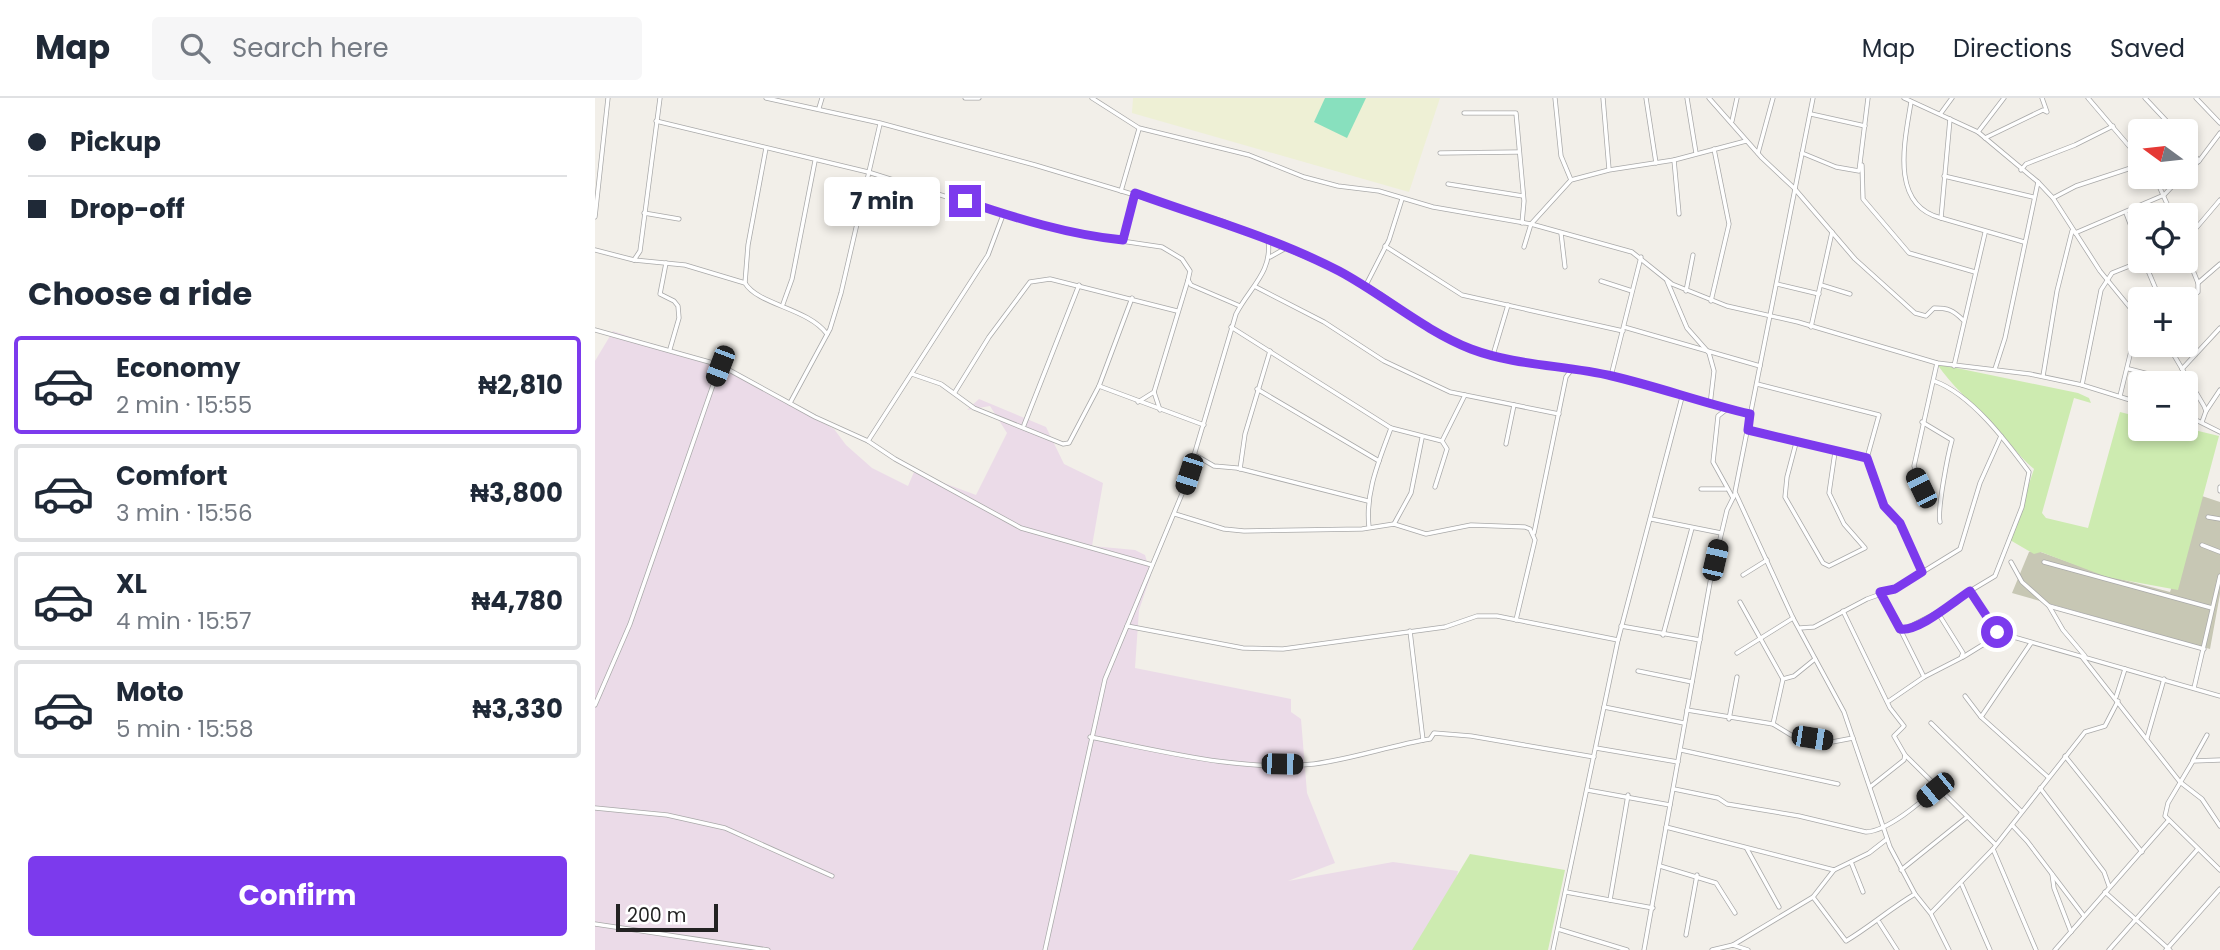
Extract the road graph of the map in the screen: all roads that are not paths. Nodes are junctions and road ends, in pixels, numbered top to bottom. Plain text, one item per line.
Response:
1 (608, 98) edge
2 (660, 98) edge
3 (766, 98) edge
4 (822, 98) edge
5 (965, 98) edge
6 (979, 98) edge
7 (1092, 98) edge
8 (1555, 98) edge
9 (1603, 98) edge
10 (1646, 98) edge
11 (1687, 98) edge
12 (1709, 98) edge
13 (1737, 98) edge
14 (1773, 98) edge
15 (1813, 98) edge
16 (1868, 98) edge
17 (1905, 98) edge
18 (1952, 98) edge
19 (2004, 98) edge
20 (2042, 98) edge
21 (2088, 98) edge
22 (2145, 98) edge
23 (2196, 98) edge
24 (1911, 102) junction
25 (819, 108) junction
26 (1464, 113) dead end
27 (1811, 114) junction
28 (1941, 114) junction
29 (1949, 118) junction
30 (2165, 119) edge
31 (656, 121) junction
32 (1732, 121) junction
33 (880, 123) junction
34 (2220, 123) edge
35 (1865, 126) junction
36 (2113, 126) junction
37 (1139, 128) junction
38 (1978, 132) junction
39 (2220, 133) edge
40 (1985, 138) junction
41 (1747, 141) junction
42 (2128, 144) edge
43 (766, 148) junction
44 (1714, 149) junction
45 (1519, 152) junction
46 (1440, 153) dead end
47 (1696, 153) junction
48 (1758, 153) junction
49 (1802, 153) junction
50 (1674, 160) junction
51 (815, 161) junction
52 (2199, 161) edge
53 (1656, 163) junction
54 (1862, 165) junction
55 (2128, 169) edge
56 (1609, 170) junction
57 (2021, 170) junction
58 (868, 172) junction
59 (1944, 176) junction
60 (1571, 180) junction
61 (2038, 182) junction
62 (1448, 184) dead end
63 (1794, 188) junction
64 (2162, 189) edge
65 (2170, 189) edge
66 (1121, 191) junction
67 (1135, 193) junction
68 (2165, 195) junction
69 (1523, 196) junction
70 (2033, 197) junction
71 (1403, 198) junction
72 (2053, 198) junction
73 (2220, 200) edge
74 (2168, 203) edge
75 (644, 213) junction
76 (2126, 213) junction
77 (1679, 214) dead end
78 (1004, 215) junction
79 (595, 217) edge
80 (2128, 218) edge
81 (680, 219) dead end
82 (1945, 219) junction
83 (1522, 223) junction
84 (1531, 224) junction
85 (2198, 226) edge
86 (1832, 232) junction
87 (2073, 232) junction
88 (1562, 233) junction
89 (1985, 233) junction
90 (1123, 240) junction
91 (1268, 240) junction
92 (2024, 242) junction
93 (1385, 246) junction
94 (1287, 247) junction
95 (1524, 247) dead end
96 (595, 250) edge
97 (640, 251) junction
98 (1693, 255) dead end
99 (1270, 257) junction
100 (1641, 257) junction
101 (634, 260) junction
102 (643, 260) junction
103 (666, 263) junction
104 (2220, 264) edge
105 (2128, 266) edge
106 (1565, 267) dead end
107 (1975, 272) junction
108 (2194, 273) edge
109 (1666, 278) junction
110 (2106, 279) junction
111 (1188, 280) junction
112 (1601, 281) dead end
113 (745, 283) junction
114 (2198, 283) junction
115 (1672, 284) junction
116 (1777, 284) junction
117 (1079, 285) junction
118 (1821, 285) junction
119 (1256, 287) junction
120 (1365, 287) junction
121 (2198, 287) edge
122 (1632, 291) junction
123 (1671, 291) junction
124 (1686, 291) junction
125 (1819, 294) junction
126 (1850, 294) dead end
127 (1132, 298) junction
128 (1711, 301) junction
129 (783, 304) junction
130 (1240, 306) junction
131 (1508, 306) junction
132 (2128, 306) edge
133 (1177, 311) junction
134 (1769, 316) junction
135 (1963, 320) junction
136 (1231, 327) junction
137 (1811, 327) junction
138 (2220, 328) edge
139 (1624, 329) junction
140 (595, 330) edge
141 (827, 334) junction
142 (1702, 348) junction
143 (670, 350) junction
144 (1270, 351) junction
145 (1493, 355) junction
146 (2131, 357) edge
147 (2175, 357) edge
148 (1937, 363) junction
149 (720, 366) junction
150 (1761, 366) junction
151 (1954, 366) junction
152 (1558, 367) junction
153 (1572, 369) junction
154 (1995, 369) junction
155 (2129, 369) junction
156 (2182, 369) joint
157 (2136, 371) edge
158 (912, 374) junction
159 (1611, 376) junction
160 (2043, 376) junction
161 (1566, 377) junction
162 (1934, 381) junction
163 (1757, 384) junction
164 (2082, 384) junction
165 (1099, 386) junction
166 (1257, 389) junction
167 (2220, 390) edge
168 (954, 392) junction
169 (1154, 392) junction
170 (1465, 395) junction
171 (2120, 396) junction
172 (1682, 397) junction
173 (2198, 397) edge
174 (2128, 399) edge
175 (1138, 401) junction
176 (790, 403) junction
177 (1514, 404) junction
178 (1710, 405) junction
179 (1727, 409) junction
180 (1160, 410) junction
181 (2206, 411) junction
182 (1559, 414) junction
183 (1750, 414) junction
184 (2198, 420) edge
185 (1923, 422) junction
186 (2202, 422) junction
187 (1024, 425) junction
188 (1204, 425) junction
189 (1391, 428) junction
190 (1748, 430) junction
191 (2220, 432) edge
192 (2001, 436) junction
193 (1422, 438) junction
194 (868, 441) junction
195 (1441, 441) junction
196 (1796, 443) junction
197 (1506, 444) dead end
198 (1835, 452) junction
199 (1195, 455) junction
200 (1867, 458) junction
201 (1379, 461) junction
202 (1240, 469) junction
203 (1435, 487) dead end
204 (1921, 488) dead end
205 (1702, 489) dead end
206 (1728, 489) junction
207 (1735, 492) junction
208 (1734, 500) junction
209 (1368, 501) junction
210 (1175, 514) junction
211 (2208, 517) dead end
212 (1650, 519) junction
213 (2220, 519) edge
214 (1940, 522) dead end
215 (1394, 524) junction
216 (1369, 527) junction
217 (1692, 528) junction
218 (1721, 533) junction
219 (1534, 534) junction
220 (2202, 545) dead end
221 (2220, 552) edge
222 (1767, 560) junction
223 (2011, 562) dead end
224 (2044, 562) dead end
225 (1152, 565) junction
226 (1922, 572) junction
227 (1744, 575) dead end
228 (2220, 576) edge
229 (1970, 591) junction
230 (1880, 592) junction
231 (1740, 602) dead end
232 (2049, 606) junction
233 (2212, 608) junction
234 (1843, 611) junction
235 (1938, 613) junction
236 (1793, 618) junction
237 (1516, 620) junction
238 (1621, 625) junction
239 (1128, 626) junction
240 (1799, 628) junction
241 (1900, 629) junction
242 (1410, 631) junction
243 (1663, 635) junction
244 (1997, 636) junction
245 (1758, 639) junction
246 (1618, 640) junction
247 (1700, 640) junction
248 (2031, 642) junction
249 (2204, 649) junction
250 (1737, 653) dead end
251 (2084, 656) junction
252 (1816, 658) junction
253 (1961, 658) junction
254 (2125, 669) junction
255 (1638, 671) dead end
256 (1737, 677) dead end
257 (1924, 677) junction
258 (1783, 679) junction
259 (2164, 679) junction
260 (1692, 682) junction
261 (2194, 688) junction
262 (1965, 696) dead end
263 (2220, 696) edge
264 (2117, 699) junction
265 (1888, 703) junction
266 (595, 705) edge
267 (1604, 707) junction
268 (1687, 710) junction
269 (1981, 717) junction
270 (1729, 719) junction
271 (1684, 723) junction
272 (1931, 723) dead end
273 (1773, 724) junction
274 (2207, 735) dead end
275 (1090, 737) junction
276 (1853, 738) junction
277 (2147, 738) junction
278 (1423, 740) junction
279 (1596, 748) junction
280 (1681, 750) junction
281 (1905, 755) junction
282 (2065, 756) junction
283 (1594, 757) junction
284 (2220, 760) edge
285 (2193, 761) junction
286 (1678, 762) junction
287 (2048, 777) junction
288 (2180, 782) junction
289 (1838, 784) dead end
290 (1870, 787) junction
291 (1938, 787) junction
292 (2040, 788) junction
293 (1673, 789) junction
294 (1587, 790) junction
295 (1628, 795) junction
296 (1669, 804) junction
297 (595, 808) edge
298 (2021, 811) junction
299 (1967, 817) junction
300 (2168, 821) junction
301 (1883, 825) junction
302 (2011, 825) junction
303 (2220, 825) edge
304 (1666, 828) junction
305 (1888, 839) junction
306 (1994, 847) junction
307 (1747, 849) junction
308 (2197, 850) junction
309 (2141, 852) junction
310 (1851, 862) junction
311 (1660, 866) junction
312 (1834, 870) junction
313 (1901, 870) junction
314 (2220, 870) edge
315 (2052, 873) junction
316 (1697, 875) junction
317 (832, 876) dead end
318 (1962, 884) junction
319 (2109, 886) junction
320 (2220, 890) edge
321 (1566, 892) junction
322 (1863, 892) dead end
323 (2105, 892) junction
324 (1915, 894) junction
325 (1813, 897) junction
326 (1610, 900) junction
327 (1653, 908) junction
328 (1779, 908) dead end
329 (1735, 913) dead end
330 (1931, 914) junction
331 (2084, 916) junction
332 (2136, 920) junction
333 (1879, 922) junction
334 (595, 924) edge
335 (1558, 929) junction
336 (2071, 932) junction
337 (1686, 935) dead end
338 (1733, 945) junction
339 (2168, 949) edge
340 (768, 950) edge
341 (1045, 950) edge
342 (1553, 950) edge
343 (1627, 950) edge
344 (1644, 950) edge
345 (1712, 950) edge
346 (1748, 950) edge
347 (1897, 950) edge
348 (1949, 950) edge
349 (1990, 950) edge
350 (2036, 950) edge
351 (2055, 950) edge
352 (2109, 950) edge

1 - 79 street
2 - 31 street
3 - 25 street
4 - 25 street
5 - 6 street
7 - 37 street
8 - 60 street
9 - 56 street
10 - 53 street
11 - 47 street
12 - 32 street
13 - 32 street
14 - 48 street
15 - 27 street
16 - 35 street
17 - 24 street
18 - 28 street
19 - 38 street
20 - 40 street
21 - 36 street
22 - 30 street
23 - 34 street
24 - 28 street
24 - 82 street
25 - 33 street
26 - 45 street
27 - 35 street
27 - 49 street
28 - 29 street
29 - 38 street
29 - 59 street
31 - 43 street
31 - 75 street
32 - 41 street
33 - 58 street
33 - 66 street
35 - 54 street
36 - 42 street
36 - 57 street
37 - 66 street
37 - 71 street
38 - 40 street
39 - 52 street
40 - 57 street
41 - 44 street
41 - 48 street
43 - 51 street
43 - 113 street
44 - 47 street
44 - 128 street
45 - 46 street
45 - 69 street
47 - 50 street
48 - 63 street
49 - 54 street
49 - 63 street
50 - 53 street
50 - 77 street
51 - 58 street
51 - 129 street
53 - 56 street
54 - 107 street
55 - 72 street
56 - 60 street
57 - 61 street
58 - 78 street
58 - 141 street
59 - 70 street
59 - 82 street
60 - 84 street
61 - 70 street
61 - 72 street
62 - 69 street
63 - 86 street
63 - 116 street
64 - 68 street
65 - 68 street
66 - 67 street
67 - 90 street
67 - 91 street
68 - 74 street
68 - 76 street
69 - 83 street
70 - 92 street
71 - 83 street
71 - 93 street
72 - 87 street
73 - 85 street
75 - 81 street
75 - 97 street
76 - 80 street
76 - 87 street
78 - 90 street
78 - 158 street
82 - 89 street
83 - 84 street
84 - 88 street
84 - 95 street
86 - 118 street
86 - 135 street
87 - 110 street
87 - 160 street
88 - 100 street
88 - 106 street
89 - 92 street
89 - 107 street
90 - 111 street
91 - 94 street
91 - 99 street
92 - 154 street
93 - 120 street
93 - 131 street
94 - 99 street
94 - 120 street
96 - 101 street
97 - 101 street
97 - 102 street
98 - 124 street
99 - 119 street
100 - 109 street
100 - 122 street
101 - 102 street
102 - 103 street
103 - 113 street
103 - 143 street
104 - 114 street
105 - 110 street
107 - 135 street
108 - 114 street
109 - 115 street
109 - 123 street
110 - 132 street
110 - 164 street
111 - 130 street
111 - 133 street
112 - 122 street
113 - 129 street
114 - 121 street
115 - 123 street
115 - 124 street
116 - 125 street
116 - 134 street
117 - 127 street
117 - 168 street
117 - 187 street
118 - 125 street
118 - 126 street
119 - 130 street
119 - 170 street
120 - 145 street
122 - 139 street
123 - 142 street
124 - 128 street
125 - 137 street
127 - 133 street
127 - 165 street
128 - 134 street
129 - 141 street
130 - 136 street
131 - 139 street
131 - 145 street
133 - 169 street
134 - 137 street
134 - 150 street
135 - 151 street
136 - 144 street
136 - 188 street
137 - 148 street
138 - 156 street
139 - 142 street
139 - 159 street
140 - 143 street
141 - 176 street
142 - 150 street
142 - 178 street
143 - 149 street
144 - 166 street
144 - 189 street
145 - 152 street
146 - 155 street
147 - 156 street
148 - 151 street
148 - 162 street
149 - 176 street
149 - 266 street
150 - 163 street
151 - 154 street
152 - 153 street
152 - 161 street
153 - 159 street
153 - 161 street
154 - 160 street
155 - 157 street
155 - 171 street
158 - 168 street
158 - 194 street
159 - 172 street
160 - 164 street
161 - 182 street
162 - 185 street
162 - 192 street
163 - 183 street
163 - 200 street
164 - 171 street
165 - 175 street
165 - 187 street
166 - 201 street
166 - 202 street
167 - 181 street
168 - 187 street
169 - 175 street
169 - 180 street
170 - 177 street
170 - 195 street
171 - 174 street
172 - 178 street
172 - 212 street
173 - 181 street
175 - 180 street
176 - 194 street
177 - 182 street
177 - 197 street
178 - 179 street
179 - 183 street
179 - 206 street
180 - 188 street
181 - 186 street
182 - 219 street
183 - 190 street
184 - 186 street
185 - 204 street
185 - 214 street
186 - 191 street
188 - 199 street
189 - 193 street
189 - 201 street
190 - 196 street
190 - 207 street
192 - 226 street
192 - 229 street
193 - 195 street
193 - 215 street
194 - 225 street
195 - 203 street
196 - 198 street
196 - 198 street
198 - 200 street
199 - 202 street
199 - 210 street
200 - 226 street
201 - 209 street
202 - 209 street
205 - 206 street
206 - 208 street
207 - 208 street
207 - 222 street
208 - 218 street
209 - 216 street
210 - 216 street
210 - 225 street
211 - 213 street
212 - 217 street
212 - 238 street
215 - 216 street
215 - 219 street
217 - 218 street
217 - 243 street
218 - 247 street
219 - 237 street
220 - 221 street
222 - 227 street
222 - 236 street
223 - 232 street
224 - 233 street
225 - 239 street
226 - 230 street
228 - 233 street
229 - 235 street
229 - 244 street
230 - 234 street
230 - 241 street
231 - 245 street
232 - 249 street
232 - 251 street
233 - 249 street
234 - 240 street
234 - 265 street
235 - 241 street
235 - 253 street
236 - 240 street
236 - 245 street
237 - 242 street
237 - 246 street
238 - 243 street
238 - 246 street
239 - 242 street
239 - 275 street
240 - 252 street
241 - 257 street
242 - 278 street
243 - 247 street
244 - 248 street
244 - 253 street
245 - 250 street
245 - 258 street
246 - 267 street
247 - 260 street
248 - 251 street
248 - 269 street
249 - 261 street
251 - 254 street
251 - 264 street
252 - 258 street
252 - 276 street
253 - 257 street
254 - 259 street
254 - 264 street
255 - 260 street
256 - 270 street
257 - 265 street
258 - 273 street
259 - 261 street
259 - 277 street
260 - 268 street
261 - 263 street
262 - 269 street
264 - 277 street
264 - 282 street
265 - 281 street
267 - 271 street
267 - 279 street
268 - 270 street
268 - 271 street
269 - 287 street
270 - 273 street
271 - 280 street
272 - 298 street
273 - 276 street
274 - 285 street
275 - 278 street
275 - 341 street
276 - 290 street
277 - 288 street
278 - 283 street
279 - 283 street
279 - 286 street
280 - 286 street
280 - 289 street
281 - 290 street
281 - 291 street
282 - 287 street
282 - 309 street
283 - 294 street
284 - 285 street
285 - 288 street
286 - 293 street
287 - 292 street
288 - 300 street
288 - 303 street
290 - 301 street
291 - 299 street
291 - 301 street
292 - 298 street
292 - 319 street
293 - 296 street
293 - 301 street
294 - 295 street
294 - 321 street
295 - 296 street
295 - 326 street
296 - 304 street
297 - 317 street
298 - 302 street
299 - 306 street
299 - 313 street
300 - 308 street
300 - 309 street
301 - 305 street
302 - 306 street
302 - 315 street
304 - 307 street
304 - 311 street
305 - 310 street
305 - 313 street
306 - 318 street
306 - 350 street
307 - 312 street
307 - 328 street
308 - 314 street
308 - 332 street
309 - 319 street
310 - 312 street
310 - 322 street
311 - 316 street
311 - 327 street
312 - 325 street
313 - 324 street
315 - 331 street
315 - 336 street
316 - 329 street
316 - 337 street
318 - 330 street
318 - 349 street
319 - 323 street
320 - 339 street
321 - 326 street
321 - 335 street
323 - 331 street
323 - 332 street
324 - 330 street
324 - 333 street
325 - 333 street
325 - 338 street
326 - 327 street
327 - 344 street
330 - 348 street
331 - 336 street
332 - 339 street
332 - 352 street
333 - 347 street
334 - 340 street
335 - 342 street
335 - 343 street
336 - 351 street
338 - 345 street
338 - 346 street

